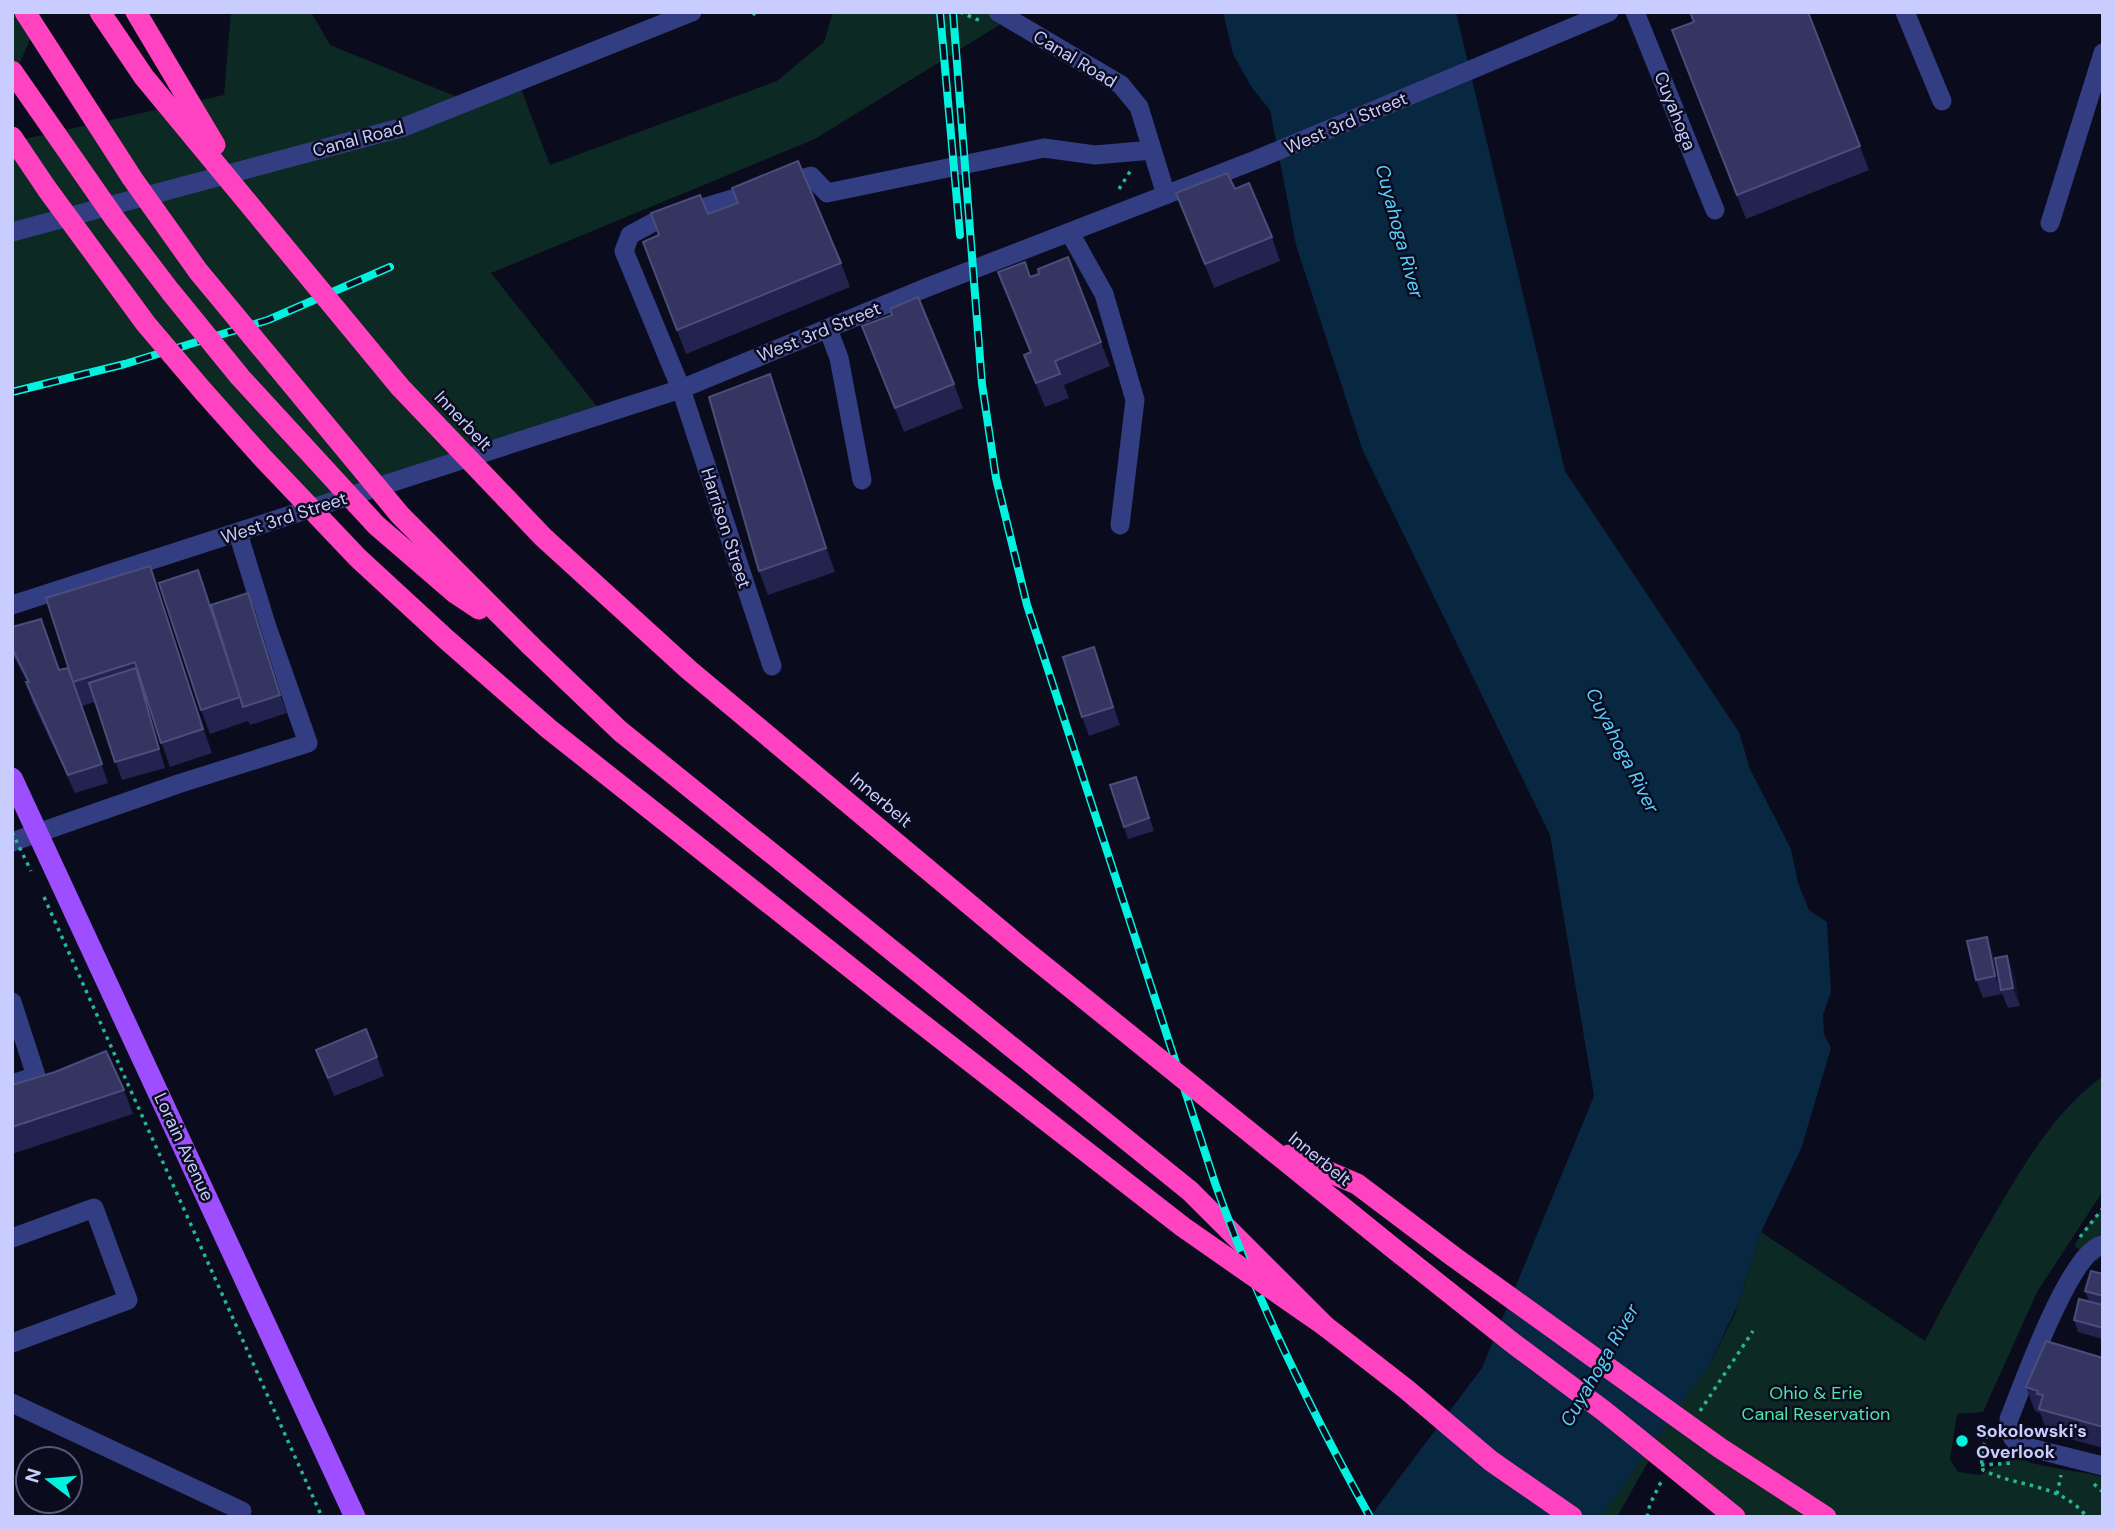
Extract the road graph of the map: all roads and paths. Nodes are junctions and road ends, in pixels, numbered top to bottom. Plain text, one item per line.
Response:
1 (25, 12) edge
2 (100, 12) edge
3 (136, 12) edge
4 (692, 12) edge
5 (960, 12) edge
6 (1609, 12) edge
7 (1635, 12) edge
8 (1905, 12) edge
9 (994, 18) edge
10 (2103, 53) edge
11 (12, 71) edge
12 (1942, 101) dead end
13 (12, 137) edge
14 (1144, 151) junction
15 (1119, 189) dead end
16 (1166, 195) junction
17 (250, 204) junction
18 (1715, 210) dead end
19 (2050, 223) dead end
20 (12, 232) edge
21 (1070, 233) junction
22 (828, 329) junction
23 (681, 389) junction
24 (862, 480) dead end
25 (1120, 525) dead end
26 (238, 533) junction
27 (12, 605) edge
28 (531, 646) junction
29 (772, 666) dead end
30 (12, 778) edge
31 (12, 832) edge
32 (12, 842) edge
33 (36, 881) dead end
34 (42, 894) dead end
35 (12, 1002) edge
36 (12, 1084) edge
37 (1269, 1147) junction
38 (12, 1238) edge
39 (2103, 1245) edge
40 (1325, 1326) junction
41 (12, 1343) edge
42 (12, 1403) edge
43 (2012, 1462) dead end
44 (1981, 1465) dead end
45 (2103, 1466) edge
46 (2062, 1472) dead end
47 (2006, 1478) dead end
48 (2057, 1494) junction
49 (242, 1511) dead end
50 (322, 1517) edge
51 (355, 1517) edge
52 (1572, 1517) edge
53 (1735, 1517) edge
54 (1826, 1517) edge
55 (2087, 1517) edge

1 - 28 highway, bridge
2 - 17 highway, Innerbelt, bridge
3 - 17 highway, bridge
4 - 20 street, Canal Road
5 - 9 path
6 - 16 street, West 3rd Street
7 - 18 street, Cuyahoga
8 - 12 street
9 - 14 street, Canal Road
10 - 19 street
11 - 28 highway, bridge
13 - 40 highway, bridge
14 - 15 path
14 - 16 street, Canal Road
14 - 23 street, Harrison Street
16 - 21 street, West 3rd Street
17 - 37 highway, Innerbelt, bridge
21 - 22 street, West 3rd Street
21 - 25 street
22 - 23 street, West 3rd Street
22 - 24 street
23 - 26 street, West 3rd Street
23 - 29 street, Harrison Street
26 - 27 street, West 3rd Street
26 - 32 street
28 - 40 highway, bridge
30 - 51 main road, Lorain Avenue, bridge
31 - 33 path, bridge
34 - 50 path, bridge
35 - 36 street
37 - 53 highway, Innerbelt, bridge
37 - 54 highway, bridge
38 - 41 street
39 - 45 street
40 - 52 highway
42 - 49 street
43 - 44 path
46 - 48 path
47 - 48 path
48 - 55 path

